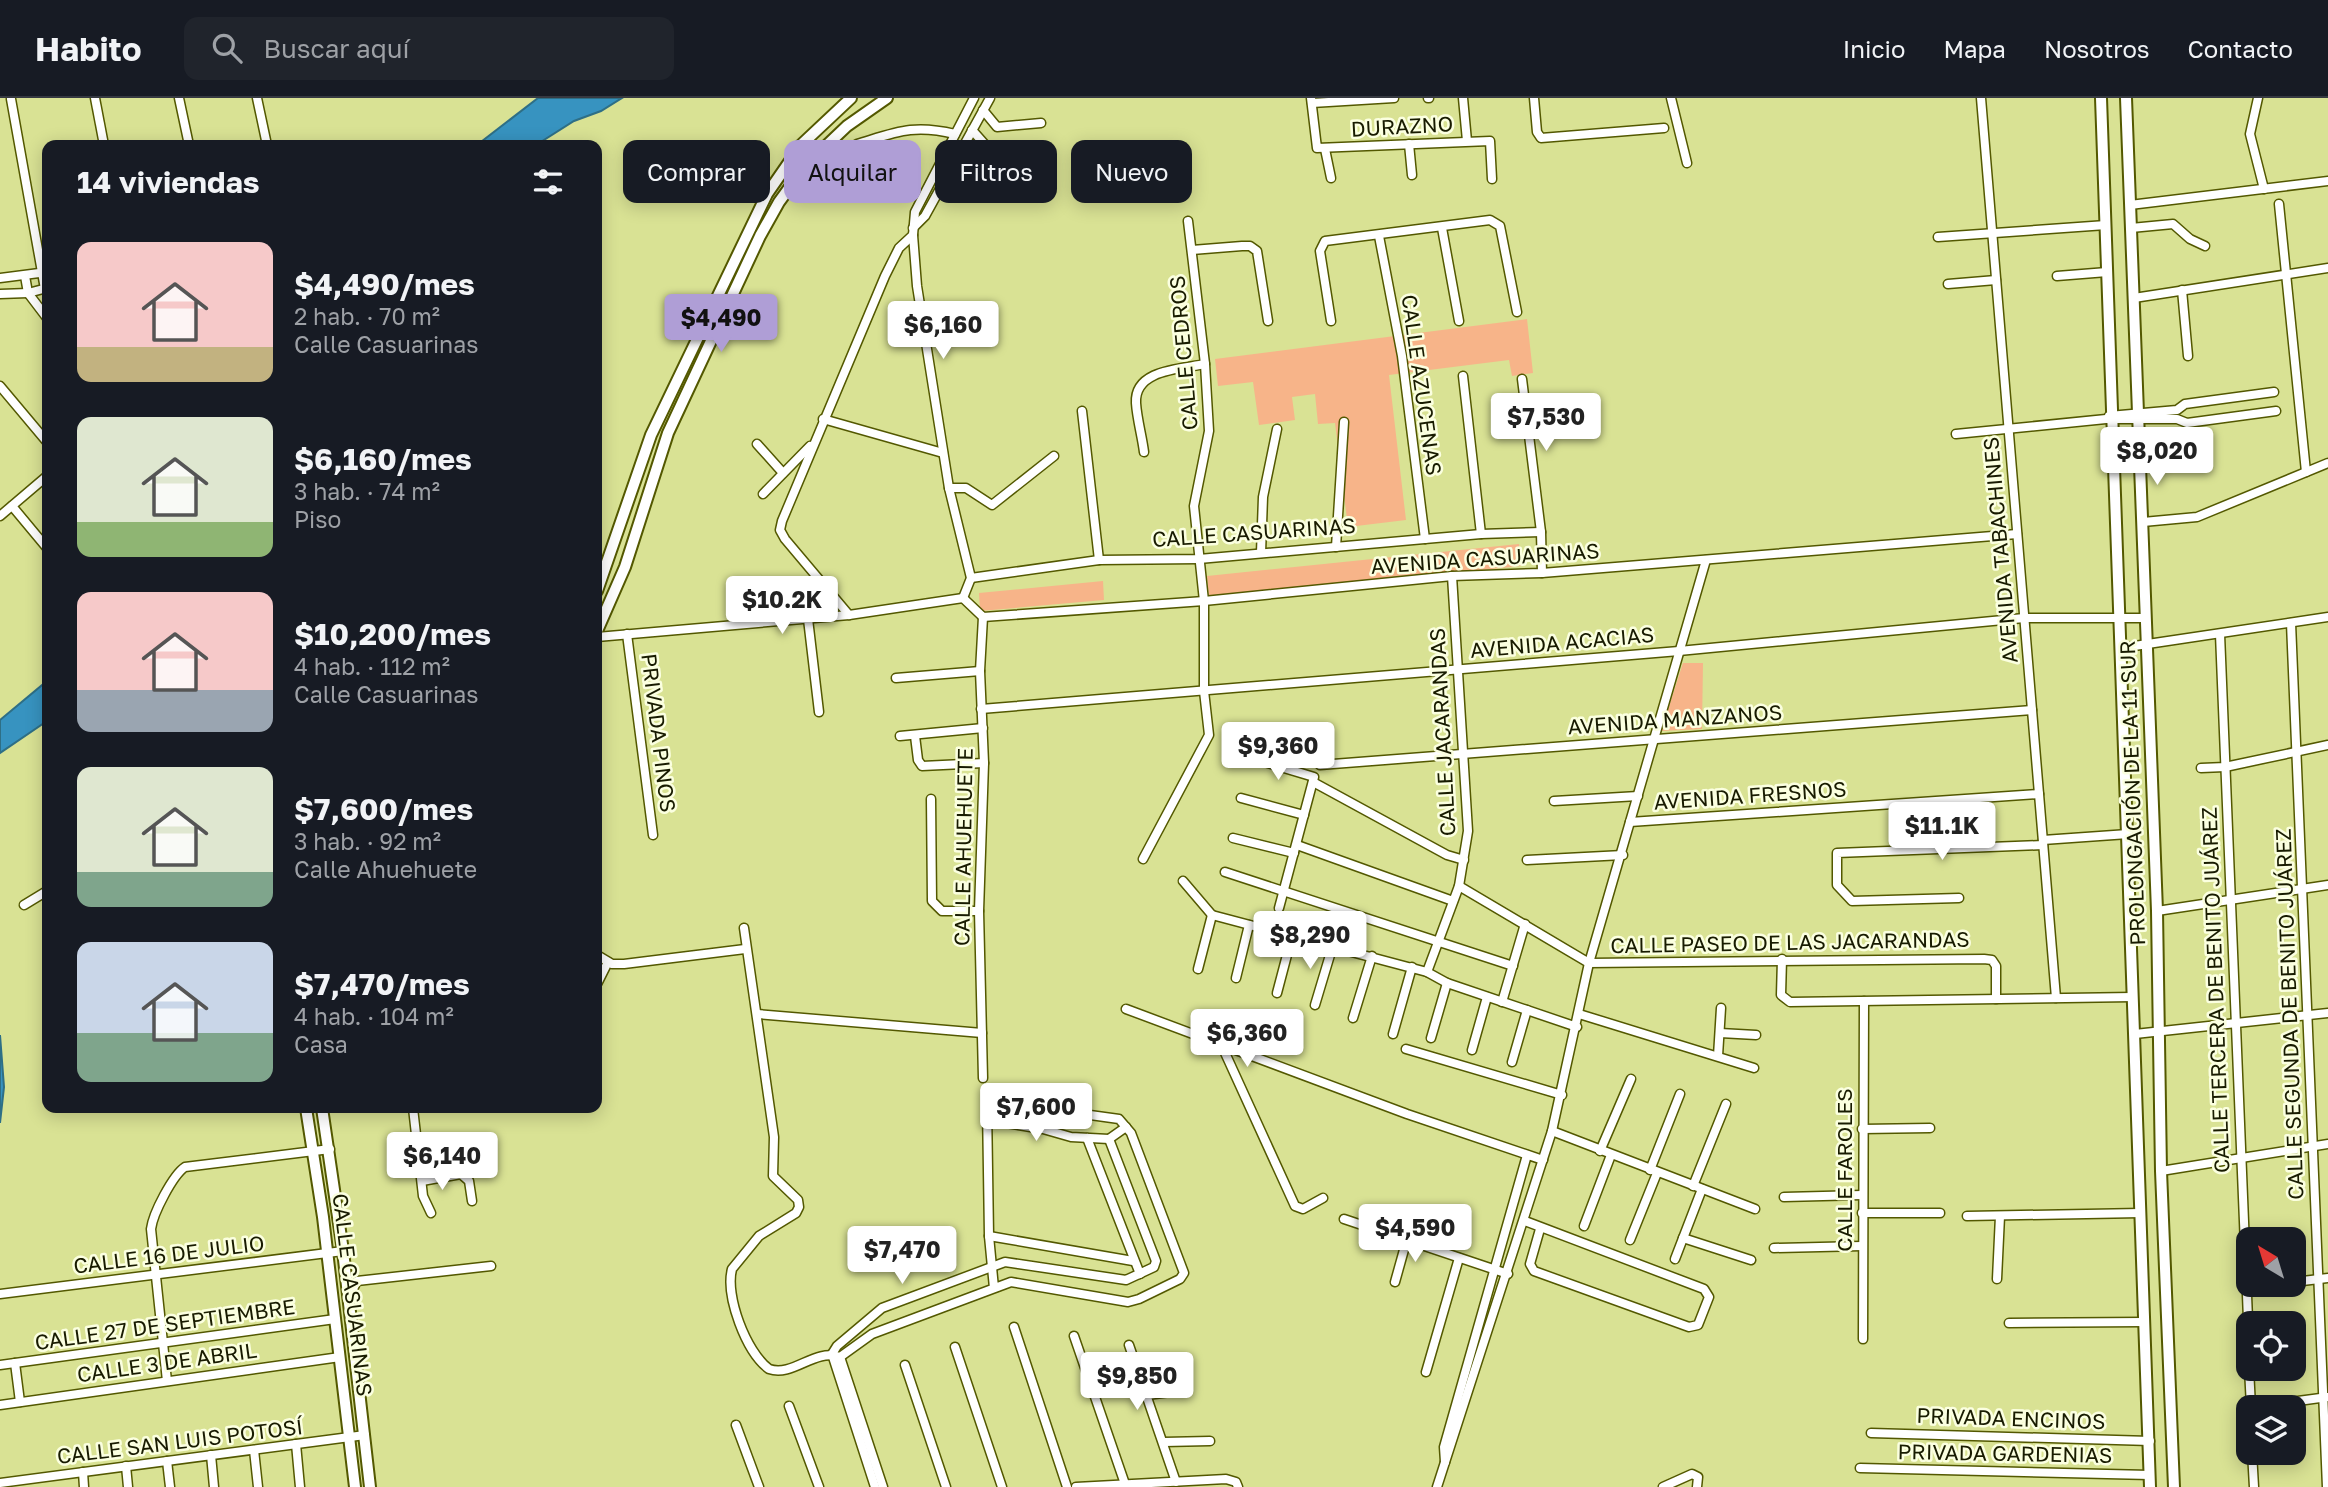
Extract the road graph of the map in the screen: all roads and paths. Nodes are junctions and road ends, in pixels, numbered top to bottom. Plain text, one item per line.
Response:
1 (95, 98) edge
2 (179, 98) edge
3 (257, 98) edge
4 (850, 98) edge
5 (887, 98) edge
6 (974, 98) edge
7 (990, 98) edge
8 (1394, 98) edge
9 (1463, 98) edge
10 (1534, 98) edge
11 (1671, 98) edge
12 (1980, 98) edge
13 (2101, 98) edge
14 (2126, 98) edge
15 (2258, 98) edge
16 (11, 99) edge
17 (1311, 100) edge
18 (984, 110) junction
19 (830, 117) junction
20 (1041, 123) dead end
21 (1664, 128) dead end
22 (972, 130) junction
23 (955, 134) junction
24 (834, 137) junction
25 (103, 140) edge
26 (188, 140) edge
27 (266, 140) edge
28 (871, 140) edge
29 (981, 140) edge
30 (1467, 141) junction
31 (1409, 144) junction
32 (1321, 148) junction
33 (1687, 163) dead end
34 (1412, 175) dead end
35 (1331, 178) dead end
36 (1492, 179) dead end
37 (2328, 181) edge
38 (2264, 189) junction
39 (2279, 204) dead end
40 (2130, 205) junction
41 (1188, 220) dead end
42 (2106, 225) junction
43 (1442, 228) junction
44 (2131, 228) junction
45 (913, 232) junction
46 (1992, 233) junction
47 (1379, 236) junction
48 (1938, 237) dead end
49 (2205, 246) dead end
50 (1192, 250) junction
51 (42, 257) edge
52 (2328, 268) edge
53 (2107, 272) junction
54 (42, 273) edge
55 (2286, 275) junction
56 (25, 276) junction
57 (2056, 276) dead end
58 (0, 278) edge
59 (1996, 280) junction
60 (1948, 284) dead end
61 (42, 290) edge
62 (2182, 290) junction
63 (28, 293) junction
64 (0, 294) edge
65 (2134, 298) junction
66 (42, 311) edge
67 (1517, 312) dead end
68 (1268, 321) dead end
69 (1331, 321) dead end
70 (1459, 321) dead end
71 (2188, 356) dead end
72 (1205, 364) junction
73 (1463, 376) dead end
74 (1522, 379) dead end
75 (0, 386) edge
76 (2274, 392) dead end
77 (1082, 411) dead end
78 (2276, 411) dead end
79 (2177, 415) junction
80 (2139, 416) junction
81 (2110, 418) junction
82 (823, 419) junction
83 (1344, 422) dead end
84 (1277, 429) dead end
85 (2008, 429) junction
86 (1956, 434) dead end
87 (42, 436) edge
88 (813, 443) junction
89 (757, 444) dead end
90 (1143, 452) dead end
91 (943, 453) junction
92 (1054, 456) dead end
93 (2328, 463) edge
94 (2306, 472) junction
95 (783, 473) junction
96 (42, 480) edge
97 (949, 488) junction
98 (764, 494) dead end
99 (12, 506) junction
100 (0, 516) edge
101 (2143, 522) junction
102 (1541, 532) junction
103 (1481, 534) junction
104 (2017, 534) junction
105 (1425, 539) junction
106 (42, 542) edge
107 (1336, 547) junction
108 (1261, 553) junction
109 (1199, 559) junction
110 (1099, 560) junction
111 (1706, 560) junction
112 (1542, 573) junction
113 (1452, 576) junction
114 (602, 577) edge
115 (971, 578) junction
116 (963, 598) junction
117 (1203, 601) junction
118 (849, 615) junction
119 (983, 617) junction
120 (2328, 617) edge
121 (2024, 618) junction
122 (2145, 618) junction
123 (808, 619) junction
124 (2119, 619) junction
125 (602, 620) edge
126 (2291, 623) junction
127 (2220, 634) junction
128 (627, 635) junction
129 (602, 637) edge
130 (2146, 646) junction
131 (2121, 648) junction
132 (1679, 651) junction
133 (1457, 669) junction
134 (980, 671) junction
135 (896, 678) dead end
136 (1204, 691) junction
137 (981, 709) junction
138 (2032, 710) junction
139 (819, 712) dead end
140 (983, 728) junction
141 (900, 736) dead end
142 (915, 736) junction
143 (1654, 740) junction
144 (2328, 745) edge
145 (1463, 752) junction
146 (2297, 753) junction
147 (1251, 758) dead end
148 (984, 763) junction
149 (1320, 765) dead end
150 (2225, 767) junction
151 (2201, 768) dead end
152 (1313, 780) junction
153 (2039, 794) junction
154 (1638, 796) junction
155 (1241, 798) dead end
156 (931, 799) dead end
157 (1554, 801) dead end
158 (1304, 815) junction
159 (1630, 822) junction
160 (2128, 834) junction
161 (653, 835) dead end
162 (1233, 838) dead end
163 (2043, 842) junction
164 (1296, 849) junction
165 (1623, 855) junction
166 (1143, 859) dead end
167 (1464, 860) junction
168 (1527, 860) dead end
169 (1225, 872) dead end
170 (1183, 881) dead end
171 (2328, 885) edge
172 (1460, 886) junction
173 (2302, 889) junction
174 (1284, 891) junction
175 (42, 894) edge
176 (1959, 898) dead end
177 (2231, 900) junction
178 (1453, 901) junction
179 (24, 905) dead end
180 (1279, 908) dead end
181 (979, 911) junction
182 (2157, 911) junction
183 (1212, 915) junction
184 (1525, 924) junction
185 (1249, 925) junction
186 (744, 928) dead end
187 (1292, 936) junction
188 (1439, 940) junction
189 (1333, 945) junction
190 (744, 949) junction
191 (1372, 956) junction
192 (602, 958) edge
193 (1782, 960) junction
194 (608, 962) junction
195 (1589, 963) junction
196 (1513, 966) junction
197 (1412, 967) junction
198 (1198, 969) dead end
199 (1427, 972) junction
200 (602, 974) edge
201 (1236, 978) dead end
202 (1447, 983) junction
203 (1277, 993) dead end
204 (1487, 997) junction
205 (2133, 997) junction
206 (2056, 998) junction
207 (1996, 999) junction
208 (1864, 1001) junction
209 (1502, 1002) junction
210 (1315, 1004) dead end
211 (1721, 1008) dead end
212 (1126, 1009) dead end
213 (1527, 1010) junction
214 (2328, 1013) edge
215 (757, 1014) junction
216 (1579, 1014) junction
217 (2308, 1015) junction
218 (1353, 1018) dead end
219 (2234, 1022) junction
220 (1577, 1027) junction
221 (2161, 1032) junction
222 (982, 1033) junction
223 (1720, 1033) junction
224 (1393, 1034) dead end
225 (2136, 1034) junction
226 (1756, 1035) dead end
227 (1431, 1038) dead end
228 (1220, 1044) junction
229 (1406, 1049) dead end
230 (1472, 1050) dead end
231 (1718, 1056) junction
232 (1512, 1062) dead end
233 (1754, 1068) dead end
234 (983, 1078) dead end
235 (1631, 1079) dead end
236 (1680, 1094) dead end
237 (1562, 1095) junction
238 (1726, 1104) dead end
239 (307, 1113) edge
240 (324, 1113) edge
241 (414, 1113) edge
242 (987, 1120) junction
243 (1126, 1127) junction
244 (1930, 1128) dead end
245 (1862, 1129) junction
246 (1552, 1131) junction
247 (1087, 1138) junction
248 (1109, 1139) junction
249 (2328, 1144) edge
250 (2315, 1146) junction
251 (330, 1149) junction
252 (314, 1151) junction
253 (1600, 1151) junction
254 (1527, 1155) junction
255 (1611, 1155) junction
256 (1543, 1160) junction
257 (2240, 1160) junction
258 (1654, 1171) junction
259 (2161, 1171) junction
260 (422, 1181) junction
261 (1693, 1186) junction
262 (1702, 1189) junction
263 (1862, 1195) junction
264 (1784, 1197) dead end
265 (1323, 1199) dead end
266 (472, 1201) dead end
267 (1755, 1209) dead end
268 (431, 1213) dead end
269 (1862, 1213) junction
270 (1940, 1213) dead end
271 (2141, 1213) junction
272 (1968, 1216) dead end
273 (2000, 1216) junction
274 (1344, 1219) dead end
275 (1525, 1221) junction
276 (1584, 1226) dead end
277 (2244, 1227) edge
278 (1540, 1229) junction
279 (989, 1236) junction
280 (1683, 1238) junction
281 (1406, 1239) junction
282 (1630, 1240) dead end
283 (1862, 1246) junction
284 (1774, 1248) dead end
285 (343, 1251) junction
286 (327, 1253) junction
287 (1459, 1258) junction
288 (1675, 1259) dead end
289 (1751, 1260) dead end
290 (1133, 1261) junction
291 (491, 1266) dead end
292 (990, 1267) junction
293 (1493, 1269) junction
294 (1140, 1274) junction
295 (153, 1275) junction
296 (1508, 1275) junction
297 (2328, 1278) edge
298 (1997, 1279) dead end
299 (2317, 1279) junction
300 (2306, 1281) edge
301 (1395, 1282) dead end
302 (994, 1288) junction
303 (0, 1294) edge
304 (348, 1299) junction
305 (335, 1319) junction
306 (2144, 1322) junction
307 (2009, 1323) dead end
308 (1014, 1327) dead end
309 (1074, 1336) dead end
310 (856, 1338) junction
311 (1863, 1339) dead end
312 (161, 1343) junction
313 (1129, 1345) dead end
314 (955, 1347) dead end
315 (836, 1356) junction
316 (340, 1357) junction
317 (15, 1363) junction
318 (0, 1365) edge
319 (905, 1365) dead end
320 (1426, 1372) dead end
321 (167, 1381) junction
322 (1186, 1390) dead end
323 (1147, 1395) junction
324 (2326, 1397) edge
325 (2306, 1400) edge
326 (20, 1402) junction
327 (0, 1405) edge
328 (789, 1406) dead end
329 (736, 1425) dead end
330 (1871, 1433) dead end
331 (365, 1435) junction
332 (350, 1437) junction
333 (1210, 1441) dead end
334 (2150, 1441) junction
335 (1164, 1442) junction
336 (296, 1444) junction
337 (254, 1450) junction
338 (211, 1455) junction
339 (167, 1461) junction
340 (1445, 1464) junction
341 (2253, 1465) edge
342 (126, 1466) junction
343 (1860, 1468) dead end
344 (83, 1472) junction
345 (2150, 1475) junction
346 (40, 1482) edge
347 (1176, 1482) junction
348 (0, 1483) edge
349 (1125, 1484) junction
350 (84, 1487) edge
351 (128, 1487) edge
352 (170, 1487) edge
353 (214, 1487) edge
354 (258, 1487) edge
355 (300, 1487) edge
356 (355, 1487) edge
357 (370, 1487) edge
358 (760, 1487) edge
359 (819, 1487) edge
360 (875, 1487) edge
361 (883, 1487) edge
362 (946, 1487) edge
363 (1002, 1487) edge
364 (1068, 1487) edge
365 (1076, 1487) edge
366 (1238, 1487) edge
367 (1437, 1487) edge
368 (1663, 1487) edge
369 (1697, 1487) edge
370 (2150, 1487) edge
371 (2174, 1487) edge
372 (2254, 1487) edge
373 (2327, 1487) edge

1 - 25 street
2 - 26 street
3 - 27 street
4 - 19 main road
5 - 24 main road
6 - 23 street
7 - 18 street
8 - 17 street
9 - 30 street
10 - 21 street
11 - 33 street
12 - 46 street, AVENIDA TABACHINES
13 - 42 main road, PROLONGACIÓN DE LA 11 SUR
14 - 40 main road, PROLONGACIÓN DE LA 11 SUR
15 - 38 street
16 - 51 street
17 - 32 street
18 - 20 street
18 - 22 street
19 - 24 main road
19 - 114 main road
22 - 29 street
22 - 45 street
23 - 28 street
23 - 45 street
24 - 125 main road
30 - 31 street, DURAZNO
30 - 36 street, DURAZNO
31 - 32 street, DURAZNO
31 - 34 street
32 - 35 street
37 - 38 street
38 - 40 street
39 - 55 street
40 - 44 main road, PROLONGACIÓN DE LA 11 SUR
41 - 50 street, CALLE CEDROS
42 - 46 street
42 - 53 main road, PROLONGACIÓN DE LA 11 SUR
43 - 47 street
43 - 67 street
43 - 70 street
44 - 49 street
44 - 65 main road, PROLONGACIÓN DE LA 11 SUR
45 - 82 street
45 - 91 street
46 - 48 street
46 - 59 street, AVENIDA TABACHINES
47 - 69 street
47 - 105 street, CALLE AZUCENAS
50 - 68 street
50 - 72 street, CALLE CEDROS
52 - 55 street
53 - 57 street
53 - 81 main road, PROLONGACIÓN DE LA 11 SUR
54 - 56 street
55 - 62 street
55 - 94 street
56 - 58 street
56 - 63 street
59 - 60 street
59 - 85 street, AVENIDA TABACHINES
61 - 63 street
62 - 65 street
62 - 71 street
63 - 64 street
63 - 66 street
65 - 80 main road, PROLONGACIÓN DE LA 11 SUR
72 - 90 street
72 - 109 street, CALLE CEDROS
73 - 103 street
74 - 102 street
75 - 87 street
76 - 79 street
77 - 110 street
78 - 79 street
79 - 80 street
80 - 81 street
80 - 101 main road, PROLONGACIÓN DE LA 11 SUR
81 - 85 street
81 - 124 main road, PROLONGACIÓN DE LA 11 SUR
82 - 88 street
82 - 91 street
83 - 107 street
84 - 108 street
85 - 86 street
85 - 104 street, AVENIDA TABACHINES
88 - 95 street
88 - 118 street
89 - 95 street
91 - 97 street
92 - 97 street
93 - 94 street
94 - 101 street
95 - 98 street
96 - 99 street
97 - 115 street
99 - 100 street
99 - 106 street
101 - 122 main road, PROLONGACIÓN DE LA 11 SUR
102 - 103 street, CALLE CASUARINAS
102 - 112 street
103 - 105 street, CALLE CASUARINAS
104 - 111 street, AVENIDA CASUARINAS
104 - 121 street, AVENIDA TABACHINES
105 - 107 street, CALLE CASUARINAS
107 - 108 street, CALLE CASUARINAS
108 - 109 street, CALLE CASUARINAS
109 - 110 street, CALLE CASUARINAS
109 - 117 street, CALLE CEDROS
110 - 115 street, CALLE CASUARINAS
111 - 112 street, AVENIDA CASUARINAS
111 - 132 street
112 - 113 street, AVENIDA CASUARINAS
113 - 117 street, AVENIDA CASUARINAS
113 - 133 street, CALLE JACARANDAS
115 - 116 street
116 - 118 street
116 - 119 street
117 - 119 street, AVENIDA CASUARINAS
117 - 136 street, CALLE CEDROS
118 - 123 street
119 - 134 street, CALLE AHUEHUETE
120 - 126 street
121 - 124 street, AVENIDA ACACIAS
121 - 132 street, AVENIDA ACACIAS
121 - 138 street, AVENIDA TABACHINES
122 - 124 street, AVENIDA ACACIAS
122 - 130 main road, PROLONGACIÓN DE LA 11 SUR
123 - 128 street
123 - 139 street
124 - 131 main road, PROLONGACIÓN DE LA 11 SUR
126 - 127 street
126 - 146 street, CALLE SEGUNDA DE BENITO JUÁREZ
127 - 130 street
127 - 150 street, CALLE TERCERA DE BENITO JUÁREZ
128 - 129 street
128 - 161 street, PRIVADA PINOS
130 - 131 street
130 - 182 main road, PROLONGACIÓN DE LA 11 SUR
131 - 160 main road, PROLONGACIÓN DE LA 11 SUR
132 - 133 street, AVENIDA ACACIAS
132 - 143 street
133 - 136 street, AVENIDA ACACIAS
133 - 145 street, CALLE JACARANDAS
134 - 135 street
134 - 137 street, CALLE AHUEHUETE
136 - 137 street, AVENIDA ACACIAS
136 - 166 street, CALLE CEDROS
137 - 140 street, CALLE AHUEHUETE
138 - 143 street, AVENIDA MANZANOS
138 - 153 street, AVENIDA TABACHINES
140 - 142 street
140 - 148 street, CALLE AHUEHUETE
141 - 142 street
142 - 148 street
143 - 145 street, AVENIDA MANZANOS
143 - 154 street
144 - 146 street
145 - 149 street, AVENIDA MANZANOS
145 - 167 street, CALLE JACARANDAS
146 - 150 street
146 - 173 street, CALLE SEGUNDA DE BENITO JUÁREZ
147 - 152 street
148 - 181 street, CALLE AHUEHUETE
150 - 151 street
150 - 177 street, CALLE TERCERA DE BENITO JUÁREZ
152 - 158 street
152 - 167 street
153 - 159 street, AVENIDA FRESNOS
153 - 163 street, AVENIDA TABACHINES
154 - 157 street
154 - 159 street
155 - 158 street
156 - 181 street
158 - 164 street
159 - 165 street
160 - 163 street
160 - 205 main road, PROLONGACIÓN DE LA 11 SUR
162 - 164 street
163 - 176 street
163 - 206 street, AVENIDA TABACHINES
164 - 174 street
164 - 178 street
165 - 168 street
165 - 195 street
167 - 172 street, CALLE JACARANDAS
169 - 174 street
170 - 183 street
171 - 173 street
172 - 178 street, CALLE JACARANDAS
172 - 184 street
173 - 177 street
173 - 217 street, CALLE SEGUNDA DE BENITO JUÁREZ
174 - 180 street
174 - 188 street
175 - 179 street
177 - 182 street
177 - 219 street, CALLE TERCERA DE BENITO JUÁREZ
178 - 188 street, CALLE JACARANDAS
181 - 222 street, CALLE AHUEHUETE
182 - 221 main road, PROLONGACIÓN DE LA 11 SUR
183 - 185 street
183 - 198 street
184 - 195 street
184 - 196 street
185 - 187 street
185 - 201 street
186 - 190 street
187 - 189 street
187 - 203 street
188 - 196 street
188 - 199 street, CALLE JACARANDAS
189 - 191 street
189 - 210 street
190 - 194 street
190 - 215 street
191 - 197 street
191 - 218 street
192 - 194 street
193 - 195 street, CALLE PASEO DE LAS JACARANDAS
193 - 207 street, CALLE PASEO DE LAS JACARANDAS
193 - 208 street
194 - 200 street
195 - 216 street
196 - 209 street
197 - 199 street
197 - 224 street
199 - 202 street
202 - 204 street
202 - 227 street
204 - 209 street
204 - 230 street
205 - 206 street
205 - 225 main road, PROLONGACIÓN DE LA 11 SUR
206 - 207 street
207 - 208 street
208 - 245 street, CALLE FAROLES
209 - 213 street
211 - 223 street
212 - 228 street
213 - 220 street
213 - 232 street
214 - 217 street
215 - 222 street
215 - 315 street
216 - 220 street
216 - 231 street
217 - 219 street
217 - 250 street, CALLE SEGUNDA DE BENITO JUÁREZ
219 - 221 street
219 - 257 street, CALLE TERCERA DE BENITO JUÁREZ
220 - 237 street
221 - 225 street
221 - 259 main road, PROLONGACIÓN DE LA 11 SUR
222 - 234 street, CALLE AHUEHUETE
223 - 226 street
223 - 231 street
225 - 271 main road, PROLONGACIÓN DE LA 11 SUR
228 - 254 street
228 - 265 street
229 - 237 street
231 - 233 street
235 - 253 street
236 - 258 street
237 - 246 street
238 - 261 street
239 - 252 main road, CALLE CASUARINAS
240 - 251 main road, CALLE CASUARINAS
241 - 260 street
242 - 243 street
242 - 247 street
242 - 279 street
243 - 248 street
243 - 302 street
244 - 245 street
245 - 263 street, CALLE FAROLES
246 - 253 street
246 - 256 street
247 - 248 street
247 - 290 street
248 - 294 street
249 - 250 street
250 - 257 street
250 - 299 street, CALLE SEGUNDA DE BENITO JUÁREZ
251 - 252 street
251 - 285 main road, CALLE CASUARINAS
252 - 286 main road, CALLE CASUARINAS
252 - 295 street
253 - 255 street
254 - 256 street
254 - 293 street
255 - 258 street
255 - 276 street
256 - 275 street
257 - 259 street
257 - 277 street, CALLE TERCERA DE BENITO JUÁREZ
258 - 261 street
258 - 282 street
259 - 371 main road, PROLONGACIÓN DE LA 11 SUR
260 - 266 street
260 - 268 street
261 - 262 street
262 - 267 street
262 - 280 street
263 - 264 street
263 - 269 street, CALLE FAROLES
269 - 270 street
269 - 283 street, CALLE FAROLES
271 - 273 street
271 - 306 main road, PROLONGACIÓN DE LA 11 SUR
272 - 273 street
273 - 298 street
274 - 281 street
275 - 278 street
275 - 296 street
278 - 278 street
279 - 290 street
279 - 292 street
280 - 288 street
280 - 289 street
281 - 287 street
281 - 301 street
283 - 284 street
283 - 311 street, CALLE FAROLES
285 - 286 street, CALLE 16 DE JULIO
285 - 304 main road, CALLE CASUARINAS
286 - 295 street, CALLE 16 DE JULIO
286 - 305 main road, CALLE CASUARINAS
287 - 293 street
287 - 320 street
290 - 294 street
291 - 304 street
292 - 294 street
292 - 302 street
292 - 310 street
293 - 296 street
293 - 340 street
295 - 303 street, CALLE 16 DE JULIO
295 - 312 street
296 - 340 street
297 - 299 street
299 - 300 street
299 - 324 street, CALLE SEGUNDA DE BENITO JUÁREZ
302 - 310 street
304 - 331 main road, CALLE CASUARINAS
305 - 312 street, CALLE 27 DE SEPTIEMBRE
305 - 316 main road, CALLE CASUARINAS
306 - 307 street
306 - 334 main road, PROLONGACIÓN DE LA 11 SUR
308 - 364 street
309 - 349 street
310 - 315 street
312 - 317 street, CALLE 27 DE SEPTIEMBRE
312 - 321 street
313 - 323 street
314 - 363 street
315 - 360 street
315 - 361 street
316 - 321 street, CALLE 3 DE ABRIL
316 - 332 main road, CALLE CASUARINAS
317 - 318 street, CALLE 27 DE SEPTIEMBRE
317 - 326 street
319 - 362 street
321 - 326 street, CALLE 3 DE ABRIL
322 - 323 street
323 - 335 street
324 - 325 street
324 - 373 street, CALLE SEGUNDA DE BENITO JUÁREZ
326 - 327 street, CALLE 3 DE ABRIL
328 - 359 street
329 - 358 street
330 - 334 street, PRIVADA ENCINOS
331 - 332 street, CALLE SAN LUIS POTOSÍ
331 - 357 main road, CALLE CASUARINAS
332 - 336 street, CALLE SAN LUIS POTOSÍ
332 - 356 main road, CALLE CASUARINAS
333 - 335 street
334 - 345 main road, PROLONGACIÓN DE LA 11 SUR
335 - 347 street
336 - 337 street, CALLE SAN LUIS POTOSÍ
336 - 355 street
337 - 338 street, CALLE SAN LUIS POTOSÍ
337 - 354 street
338 - 339 street, CALLE SAN LUIS POTOSÍ
338 - 353 street
339 - 342 street, CALLE SAN LUIS POTOSÍ
339 - 352 street
340 - 367 street
341 - 372 street
342 - 344 street, CALLE SAN LUIS POTOSÍ
342 - 351 street
343 - 345 street, PRIVADA GARDENIAS
344 - 346 street, CALLE SAN LUIS POTOSÍ
344 - 350 street
345 - 370 main road, PROLONGACIÓN DE LA 11 SUR
346 - 348 street, CALLE SAN LUIS POTOSÍ
347 - 349 street
347 - 366 street
349 - 365 street
368 - 369 street

